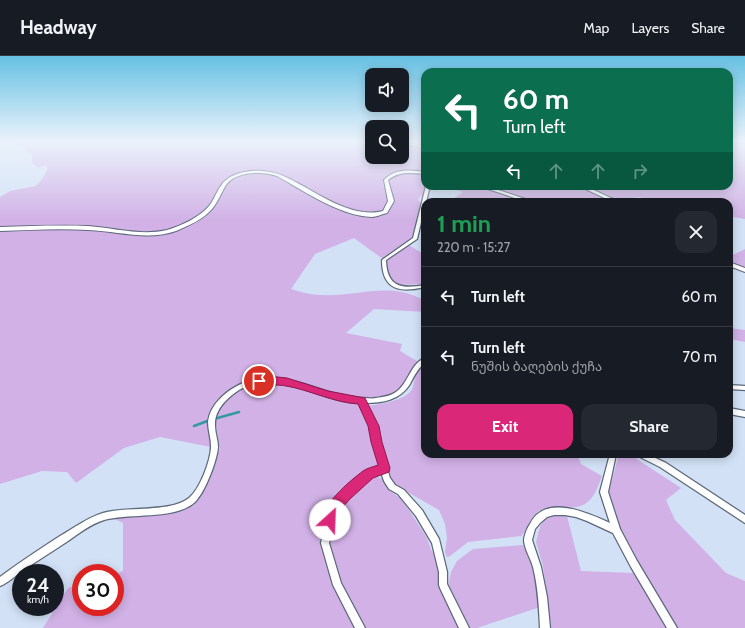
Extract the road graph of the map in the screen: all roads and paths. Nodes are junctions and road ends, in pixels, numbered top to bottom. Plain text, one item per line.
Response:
1 (421, 173) edge
2 (494, 190) edge
3 (590, 190) edge
4 (519, 198) edge
5 (609, 198) edge
6 (421, 212) edge
7 (0, 229) edge
8 (733, 266) edge
9 (745, 270) edge
10 (421, 286) edge
11 (421, 362) edge
12 (733, 387) edge
13 (745, 388) edge
14 (361, 401) junction
15 (733, 412) edge
16 (745, 414) edge
17 (612, 458) edge
18 (648, 458) edge
19 (384, 468) junction
20 (745, 519) edge
21 (616, 530) junction
22 (0, 582) edge
23 (360, 628) edge
24 (464, 628) edge
25 (545, 628) edge
26 (672, 628) edge

1 - 7 main road
2 - 4 main road
3 - 5 main road
6 - 10 street
8 - 9 main road
11 - 14 street
12 - 13 street
14 - 19 street
14 - 22 street
15 - 16 street
17 - 21 street
18 - 20 street
19 - 23 street
19 - 24 street
21 - 25 street
21 - 26 street

